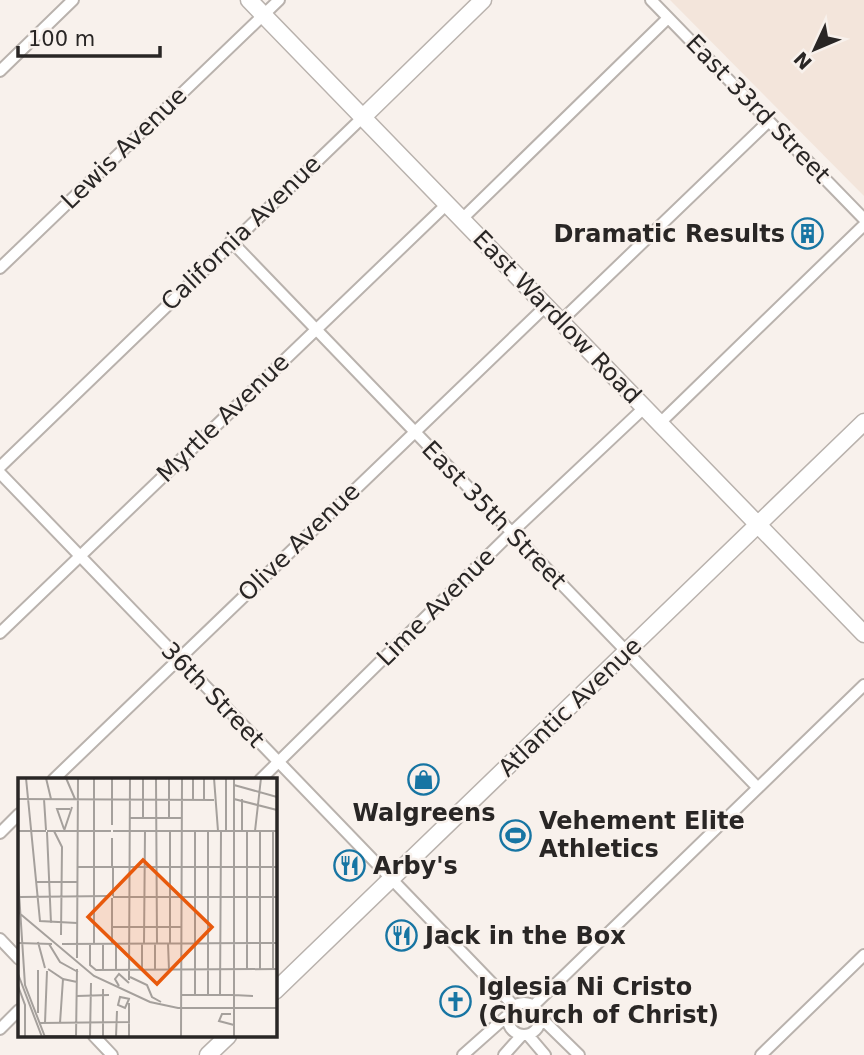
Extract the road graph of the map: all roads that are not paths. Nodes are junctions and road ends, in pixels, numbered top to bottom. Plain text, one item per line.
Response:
1 (73, 0) edge
2 (249, 0) edge
3 (279, 0) edge
4 (483, 0) edge
5 (651, 0) edge
6 (264, 15) junction
7 (668, 18) junction
8 (0, 71) edge
9 (363, 117) junction
10 (769, 121) junction
11 (447, 204) junction
12 (462, 219) junction
13 (864, 219) edge
14 (864, 225) edge
15 (231, 241) junction
16 (0, 268) edge
17 (546, 306) junction
18 (561, 321) junction
19 (314, 329) junction
20 (645, 407) junction
21 (864, 422) edge
22 (660, 423) junction
23 (413, 431) junction
24 (0, 467) edge
25 (0, 473) edge
26 (758, 524) junction
27 (511, 533) junction
28 (80, 557) junction
29 (862, 627) edge
30 (0, 633) edge
31 (627, 652) junction
32 (179, 660) junction
33 (864, 685) edge
34 (279, 763) junction
35 (55, 778) edge
36 (262, 778) edge
37 (758, 788) junction
38 (18, 815) edge
39 (0, 833) edge
40 (391, 878) junction
41 (0, 939) edge
42 (864, 955) edge
43 (18, 958) edge
44 (276, 990) edge
45 (533, 1006) junction
46 (18, 1011) edge
47 (511, 1011) junction
48 (540, 1017) junction
49 (0, 1029) edge
50 (525, 1035) junction
51 (95, 1038) edge
52 (226, 1038) edge
53 (112, 1055) edge
54 (208, 1055) edge
55 (463, 1055) edge
56 (503, 1055) edge
57 (545, 1055) edge
58 (579, 1055) edge
59 (761, 1055) edge

1 - 8 street
2 - 6 main road, East Wardlow Road
3 - 6 street, Lewis Avenue
4 - 9 main road, California Avenue
5 - 7 street, East 33rd Street
6 - 9 main road, East Wardlow Road
6 - 16 street, Lewis Avenue
7 - 10 street, East 33rd Street
7 - 12 street
9 - 11 main road, East Wardlow Road
9 - 15 street, California Avenue
10 - 13 street, East 33rd Street
10 - 18 street
11 - 12 main road, East Wardlow Road
11 - 19 street, Myrtle Avenue
12 - 17 main road, East Wardlow Road
14 - 22 street
15 - 19 street, East 35th Street
15 - 24 street, California Avenue
17 - 18 main road, East Wardlow Road
17 - 23 street, Olive Avenue
18 - 20 main road, East Wardlow Road
19 - 23 street, East 35th Street
19 - 28 street, Myrtle Avenue
20 - 22 main road, East Wardlow Road
20 - 27 street, Lime Avenue
21 - 26 main road, Atlantic Avenue
22 - 26 main road, East Wardlow Road
23 - 27 street, East 35th Street
23 - 32 street, Olive Avenue
25 - 28 street, 36th Street
26 - 29 main road, East Wardlow Road
26 - 31 main road, Atlantic Avenue
27 - 31 street, East 35th Street
27 - 34 street, Lime Avenue
28 - 30 street, Myrtle Avenue
28 - 32 street, 36th Street
31 - 37 street, East 35th Street
31 - 40 main road, Atlantic Avenue
32 - 34 street, 36th Street
32 - 35 street, Olive Avenue
33 - 37 street
34 - 36 street, Lime Avenue
34 - 40 street, 36th Street
37 - 45 street
38 - 39 street
40 - 44 main road, Atlantic Avenue
40 - 47 street, 36th Street
41 - 43 street
42 - 59 street
45 - 47 street
45 - 48 street
46 - 49 street
47 - 50 street
47 - 55 street
48 - 50 street
48 - 58 street
50 - 56 street
50 - 57 street
51 - 53 street
52 - 54 main road

